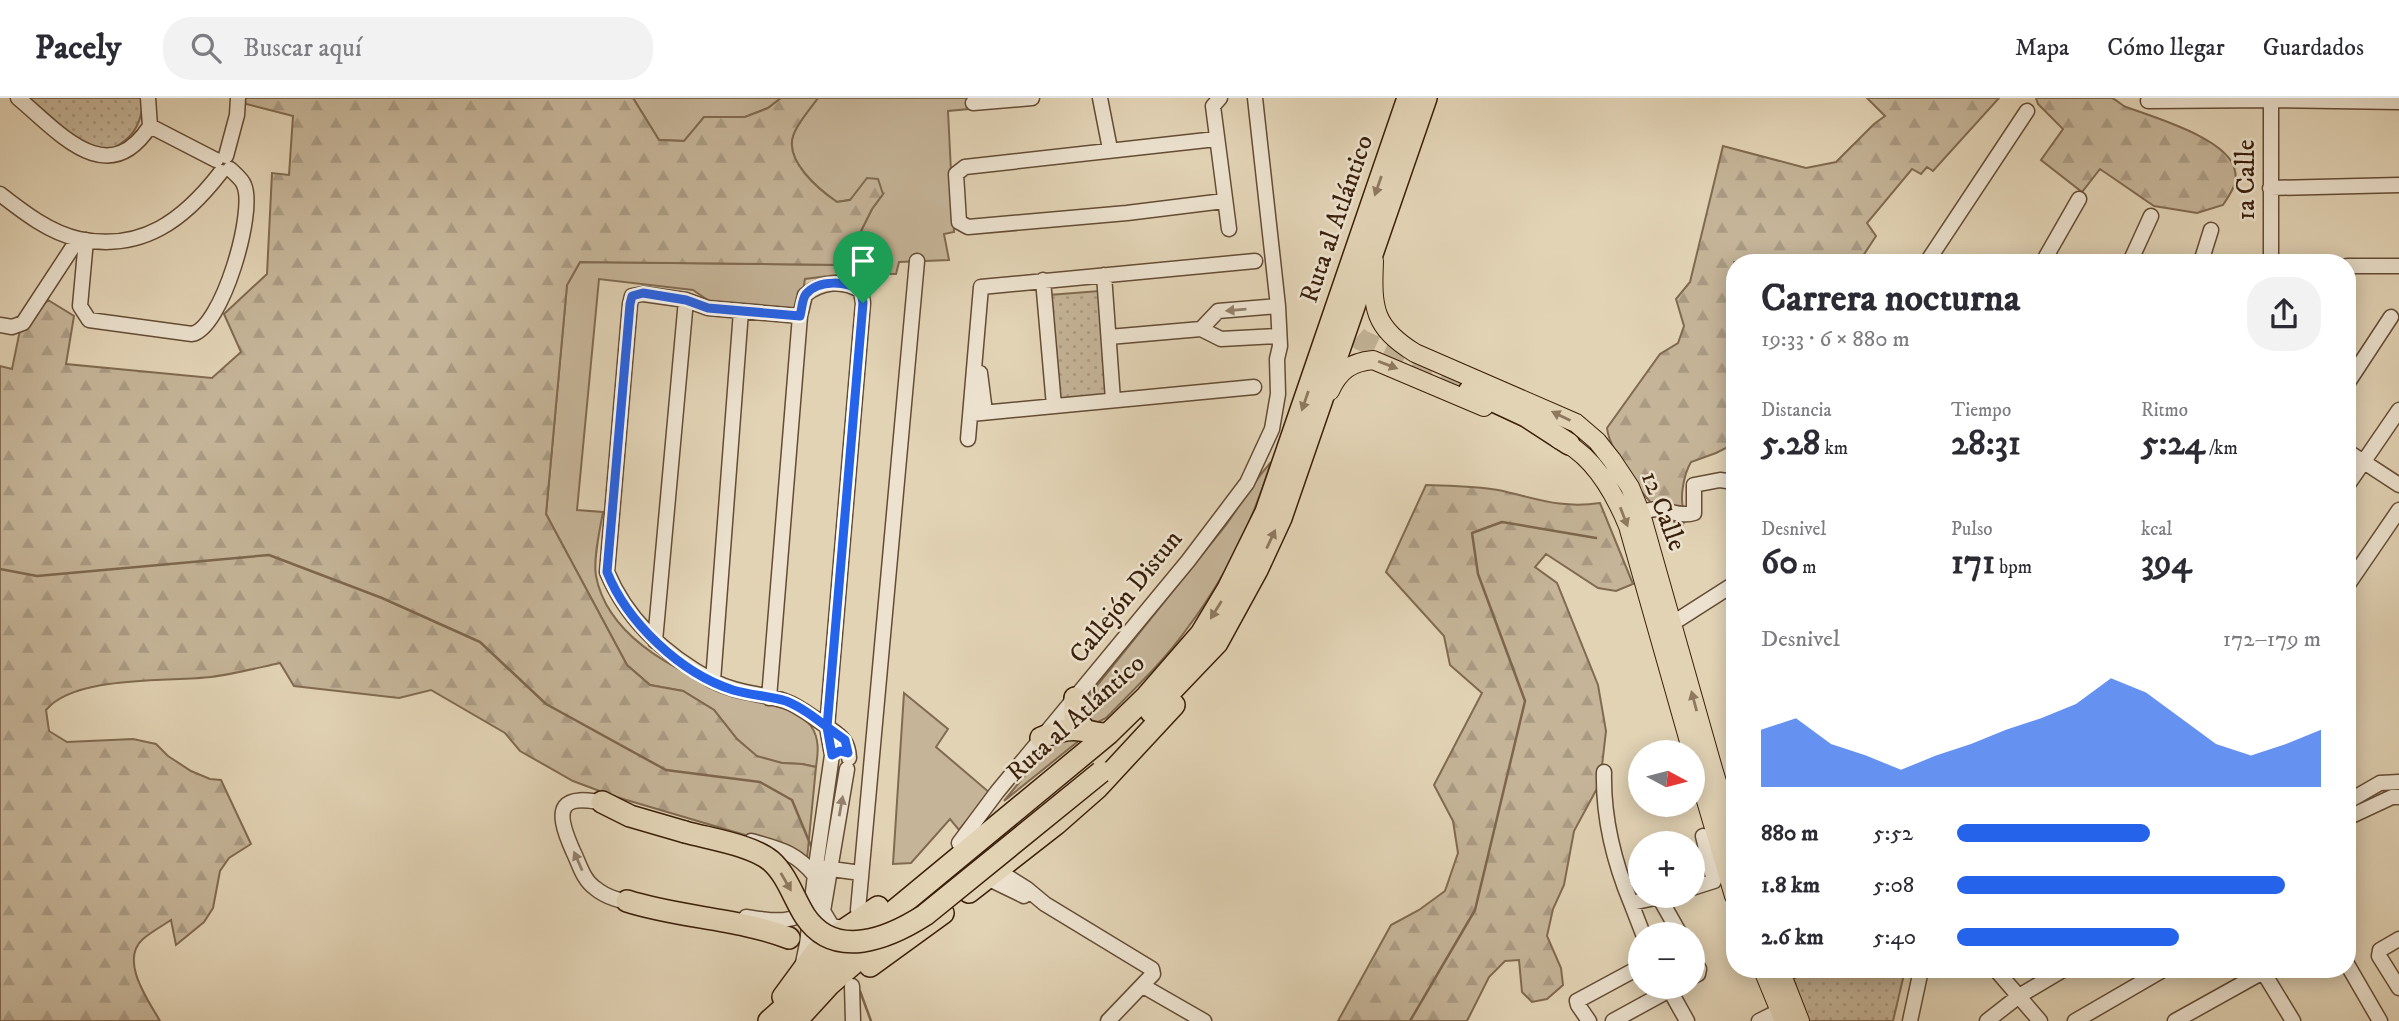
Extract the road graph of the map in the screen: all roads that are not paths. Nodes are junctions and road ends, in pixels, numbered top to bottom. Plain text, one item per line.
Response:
1 (18, 98) edge
2 (148, 98) edge
3 (237, 98) edge
4 (1032, 98) edge
5 (1100, 98) edge
6 (1220, 98) edge
7 (1246, 98) edge
8 (1255, 98) edge
9 (1398, 98) edge
10 (1408, 98) edge
11 (1426, 98) edge
12 (2271, 99) edge
13 (2148, 101) dead end
14 (2399, 102) edge
15 (973, 103) dead end
16 (2027, 111) dead end
17 (150, 126) junction
18 (1216, 139) junction
19 (1382, 144) dead end
20 (1110, 149) junction
21 (223, 164) junction
22 (2399, 185) edge
23 (2270, 188) junction
24 (0, 194) edge
25 (2079, 199) dead end
26 (1224, 201) junction
27 (2151, 216) dead end
28 (1229, 229) dead end
29 (2211, 230) dead end
30 (82, 239) junction
31 (1375, 248) junction
32 (1932, 254) edge
33 (2048, 254) edge
34 (2134, 254) edge
35 (2204, 254) edge
36 (2271, 254) edge
37 (917, 261) dead end
38 (1255, 261) dead end
39 (2399, 266) edge
40 (2356, 267) edge
41 (1104, 275) junction
42 (1043, 280) junction
43 (686, 300) junction
44 (1274, 307) junction
45 (741, 311) junction
46 (800, 316) junction
47 (2390, 317) dead end
48 (0, 325) edge
49 (1201, 329) junction
50 (1109, 337) junction
51 (1276, 337) junction
52 (2356, 370) edge
53 (1254, 387) dead end
54 (1470, 390) tunnel mouth
55 (1113, 400) junction
56 (1054, 406) junction
57 (2399, 410) edge
58 (978, 413) junction
59 (1312, 431) junction
60 (1587, 432) junction
61 (968, 439) dead end
62 (1569, 444) junction
63 (2356, 457) edge
64 (2364, 462) junction
65 (2356, 473) edge
66 (1726, 481) edge
67 (2399, 485) edge
68 (1610, 488) junction
69 (2399, 510) edge
70 (1641, 514) junction
71 (2356, 573) edge
72 (1726, 589) edge
73 (1665, 625) junction
74 (655, 641) junction
75 (1217, 643) junction
76 (713, 681) junction
77 (769, 698) junction
78 (1075, 698) junction
79 (827, 727) junction
80 (1085, 730) junction
81 (1108, 734) junction
82 (1041, 738) junction
83 (1689, 740) edge
84 (832, 755) junction
85 (1081, 757) junction
86 (848, 760) junction
87 (1124, 760) junction
88 (1604, 772) dead end
89 (2399, 782) edge
90 (1705, 797) edge
91 (2356, 797) edge
92 (2399, 797) edge
93 (602, 802) junction
94 (1726, 811) edge
95 (2356, 814) edge
96 (959, 843) junction
97 (1705, 844) edge
98 (1726, 869) edge
99 (820, 870) junction
100 (861, 873) junction
101 (992, 874) junction
102 (1705, 884) edge
103 (1628, 897) edge
104 (627, 901) junction
105 (811, 905) junction
106 (853, 919) junction
107 (775, 920) junction
108 (2399, 939) edge
109 (798, 941) junction
110 (800, 971) junction
111 (1628, 973) edge
112 (1767, 978) edge
113 (1781, 978) edge
114 (1919, 978) edge
115 (2003, 978) edge
116 (2049, 978) edge
117 (2149, 978) edge
118 (2250, 978) edge
119 (2266, 978) edge
120 (2355, 978) edge
121 (852, 986) dead end
122 (1143, 986) junction
123 (2399, 988) edge
124 (2019, 996) junction
125 (804, 997) dead end
126 (1652, 999) edge
127 (1676, 999) edge
128 (1786, 1011) edge
129 (2288, 1019) edge
130 (767, 1021) edge
131 (784, 1021) edge
132 (798, 1021) edge
133 (853, 1021) edge
134 (1108, 1021) edge
135 (1204, 1021) edge
136 (1589, 1021) edge
137 (1613, 1021) edge
138 (1686, 1021) edge
139 (1759, 1021) edge
140 (1800, 1021) edge
141 (1910, 1021) edge
142 (1987, 1021) edge
143 (2040, 1021) edge
144 (2076, 1021) edge
145 (2175, 1021) edge
146 (2380, 1021) edge

1 - 17 street
2 - 17 street
3 - 21 street
4 - 15 street
5 - 20 street
6 - 18 street
7 - 44 street, Callejón Distun
8 - 44 street, Callejón Distun
9 - 19 highway
10 -> 81 highway, Ruta al Atlántico
11 - 31 highway, Ruta al Atlántico
12 - 13 street
12 - 14 street
12 - 23 street, 1a Calle
16 - 32 street
17 - 21 street
18 - 20 street
18 - 26 street
20 - 26 street
21 - 30 street
21 - 30 street
22 - 23 street
23 - 36 street, 1a Calle
24 - 30 street
25 - 33 street
26 - 28 street
27 - 34 street
29 - 35 street
30 - 48 street
31 - 59 highway, Ruta al Atlántico
60 -> 31 main road, 12 Calle
37 - 100 street
38 - 41 street
39 - 40 street
41 - 42 street
41 - 50 street
42 - 56 street
42 - 58 street
43 - 45 street
43 - 74 street
43 - 74 street
44 -> 49 street
44 - 51 street, Callejón Distun
45 - 46 street
45 - 76 street
46 - 77 street
46 - 79 street
47 - 52 street
49 - 50 street
49 - 51 street
50 - 55 street
51 - 78 street, Callejón Distun
53 - 55 street
54 - 62 highway
55 - 56 street
56 - 58 street
57 - 64 street
58 - 61 street
59 -> 62 main road, 12 Calle
75 -> 59 highway, Ruta al Atlántico
60 - 68 main road
60 - 70 main road, 12 Calle
62 - 68 main road, 12 Calle
63 - 64 street
64 - 65 street
64 - 67 street
66 - 70 street
68 -> 73 main road, 12 Calle
69 - 71 street
70 - 73 main road, 12 Calle
72 - 73 street
73 - 83 main road, 12 Calle
94 -> 73 main road, 12 Calle
74 - 76 street
75 - 87 highway
75 - 132 highway, Ruta al Atlántico
76 - 77 street
77 - 79 street
78 - 80 highway
78 - 82 street, Callejón Distun
79 - 84 street
79 - 86 street
80 - 81 highway
80 - 82 highway
81 - 85 highway, Ruta al Atlántico
82 - 96 street, Callejón Distun
84 - 86 street
84 - 99 street
85 - 96 highway
85 - 130 highway, Ruta al Atlántico
99 -> 86 street
93 -> 87 highway, bridge
87 - 101 highway
88 - 103 street
89 - 91 street
90 - 98 main road, 12 Calle
92 - 95 street
93 - 99 street
104 -> 93 street
96 - 106 highway
97 - 102 street
99 - 100 street
99 - 105 street
99 - 106 street
100 - 106 street
101 - 122 street
101 - 132 highway
104 - 107 street
104 - 109 highway
105 - 107 street
105 - 109 street
106 - 110 highway
107 - 109 street
108 - 123 street
109 - 110 street
110 - 130 highway
111 - 136 street
112 - 128 main road
113 - 128 main road
114 - 141 street
115 - 124 street
116 - 124 street
117 - 144 street
118 - 145 street
119 - 129 street
120 - 146 street
121 - 133 street
122 - 134 street
122 - 135 street
124 - 142 street
124 - 143 street
125 - 131 highway
126 - 137 street
127 - 138 street
128 - 139 street
128 - 140 main road

